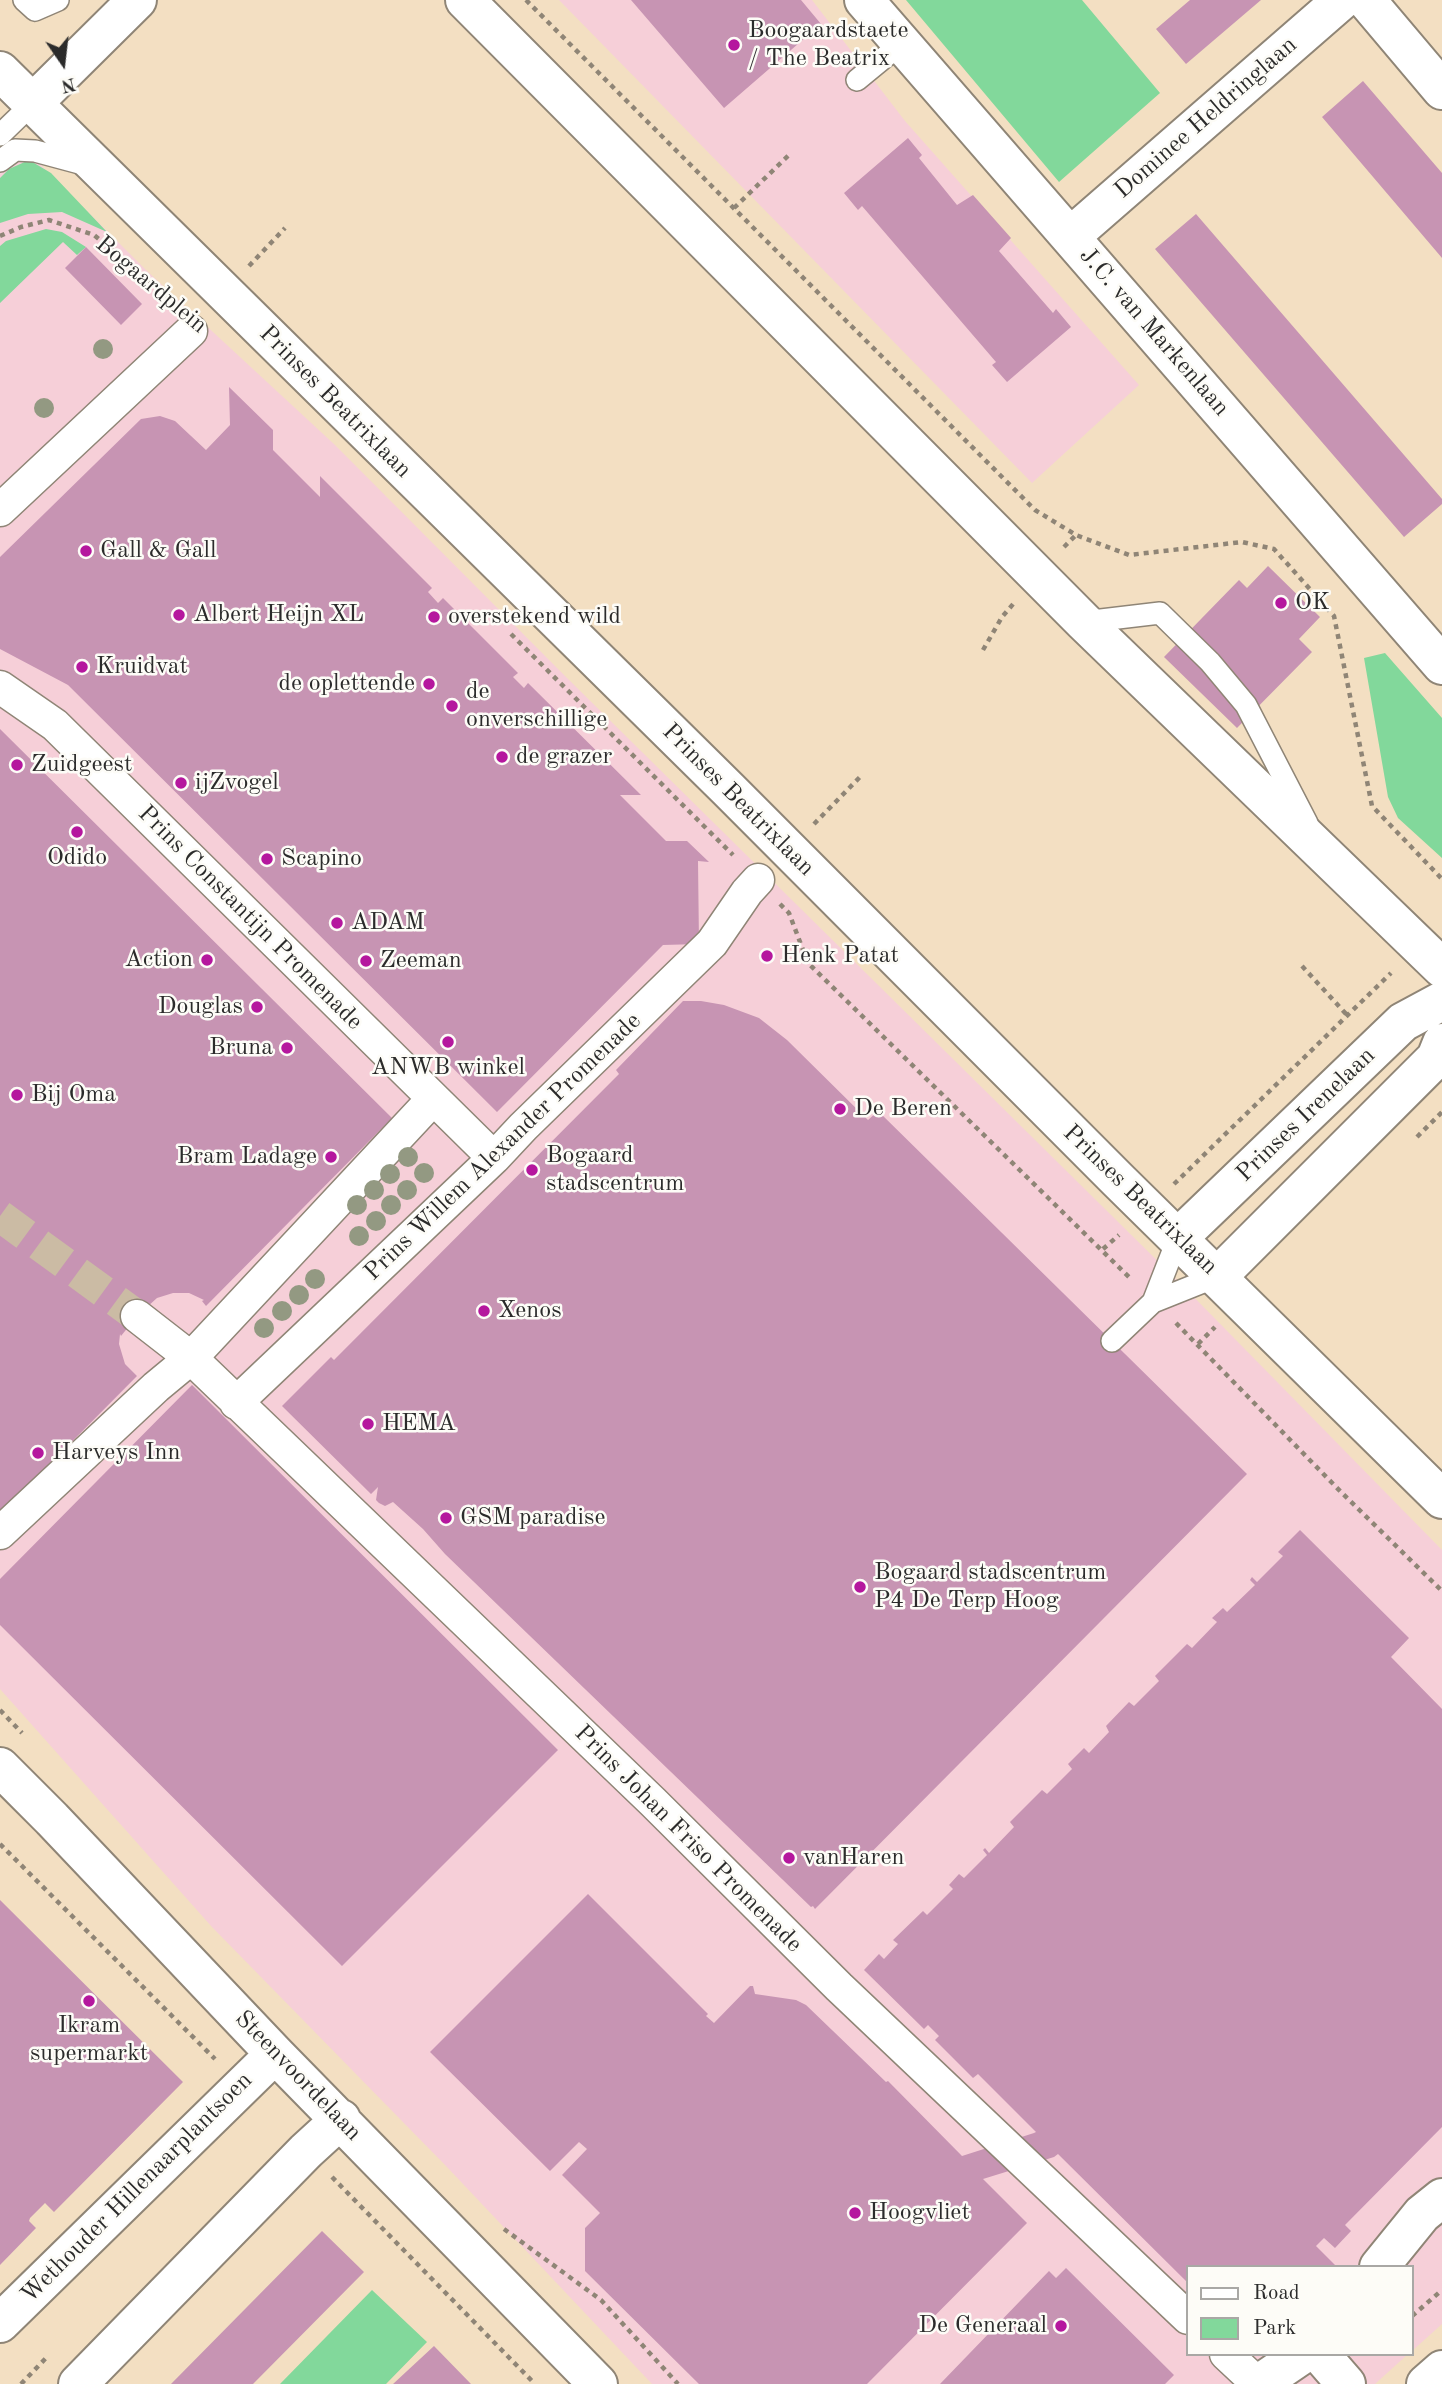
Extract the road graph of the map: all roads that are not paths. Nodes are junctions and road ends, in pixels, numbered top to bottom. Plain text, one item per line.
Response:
1 (24, 0) edge
2 (58, 0) edge
3 (137, 0) edge
4 (466, 0) edge
5 (864, 0) edge
6 (1342, 0) edge
7 (1366, 0) edge
8 (902, 43) junction
9 (0, 71) edge
10 (857, 80) dead end
11 (1442, 90) edge
12 (32, 104) junction
13 (0, 135) edge
14 (0, 161) edge
15 (97, 168) junction
16 (1071, 236) junction
17 (184, 317) road end
18 (0, 510) edge
19 (1084, 622) junction
20 (1442, 665) edge
21 (0, 687) edge
22 (1323, 853) junction
23 (758, 880) road end
24 (1430, 956) edge
25 (1442, 1002) edge
26 (1442, 1043) edge
27 (433, 1099) junction
28 (494, 1158) junction
29 (1178, 1238) junction
30 (1218, 1276) junction
31 (1153, 1302) junction
32 (136, 1317) tunnel mouth
33 (1112, 1341) dead end
34 (191, 1358) junction
35 (236, 1403) junction
36 (1442, 1499) edge
37 (0, 1533) edge
38 (0, 1767) edge
39 (275, 2054) junction
40 (341, 2119) junction
41 (1442, 2198) edge
42 (1381, 2265) edge
43 (1186, 2316) edge
44 (0, 2323) edge
45 (1228, 2356) edge
46 (1300, 2356) edge
47 (1322, 2356) edge
48 (1442, 2370) edge
49 (78, 2384) edge
50 (598, 2384) edge
51 (1259, 2384) edge
52 (1346, 2384) edge
53 (1426, 2384) edge

1 - 2 lane
3 - 12 street
4 - 19 street
5 - 8 street, J.C. van Markenlaan
6 - 16 street, Dominee Heldringlaan
7 - 11 street
8 - 10 lane
8 - 16 street, J.C. van Markenlaan
9 - 12 street, Prinses Beatrixlaan
12 - 13 lane
12 - 15 street, Prinses Beatrixlaan
14 - 15 lane
15 - 29 street, Prinses Beatrixlaan
16 - 20 street, J.C. van Markenlaan
17 - 18 street, Bogaardplein
19 - 22 street
19 - 22 lane
21 - 27 street, Prins Constantijn Promenade
22 - 24 street
23 - 28 street, Prins Willem Alexander Promenade
25 - 29 street, Prinses Irenelaan
26 - 30 street, Prinses Irenelaan
27 - 28 street, Prins Constantijn Promenade
27 - 34 street
28 - 35 street, Prins Willem Alexander Promenade
29 - 30 street, Prinses Beatrixlaan
29 - 31 lane
30 - 31 lane
30 - 36 street, Prinses Beatrixlaan
31 - 33 lane
32 - 34 street, Prins Johan Friso Promenade
34 - 35 street, Prins Johan Friso Promenade
34 - 37 street
35 - 43 street, Prins Johan Friso Promenade
38 - 39 street, Steenvoordelaan
39 - 40 street, Steenvoordelaan
39 - 44 street, Wethouder Hillenaarplantsoen
40 - 49 street
40 - 50 street, Steenvoordelaan
41 - 42 street
45 - 51 street
46 - 51 street
47 - 52 street
48 - 53 street

